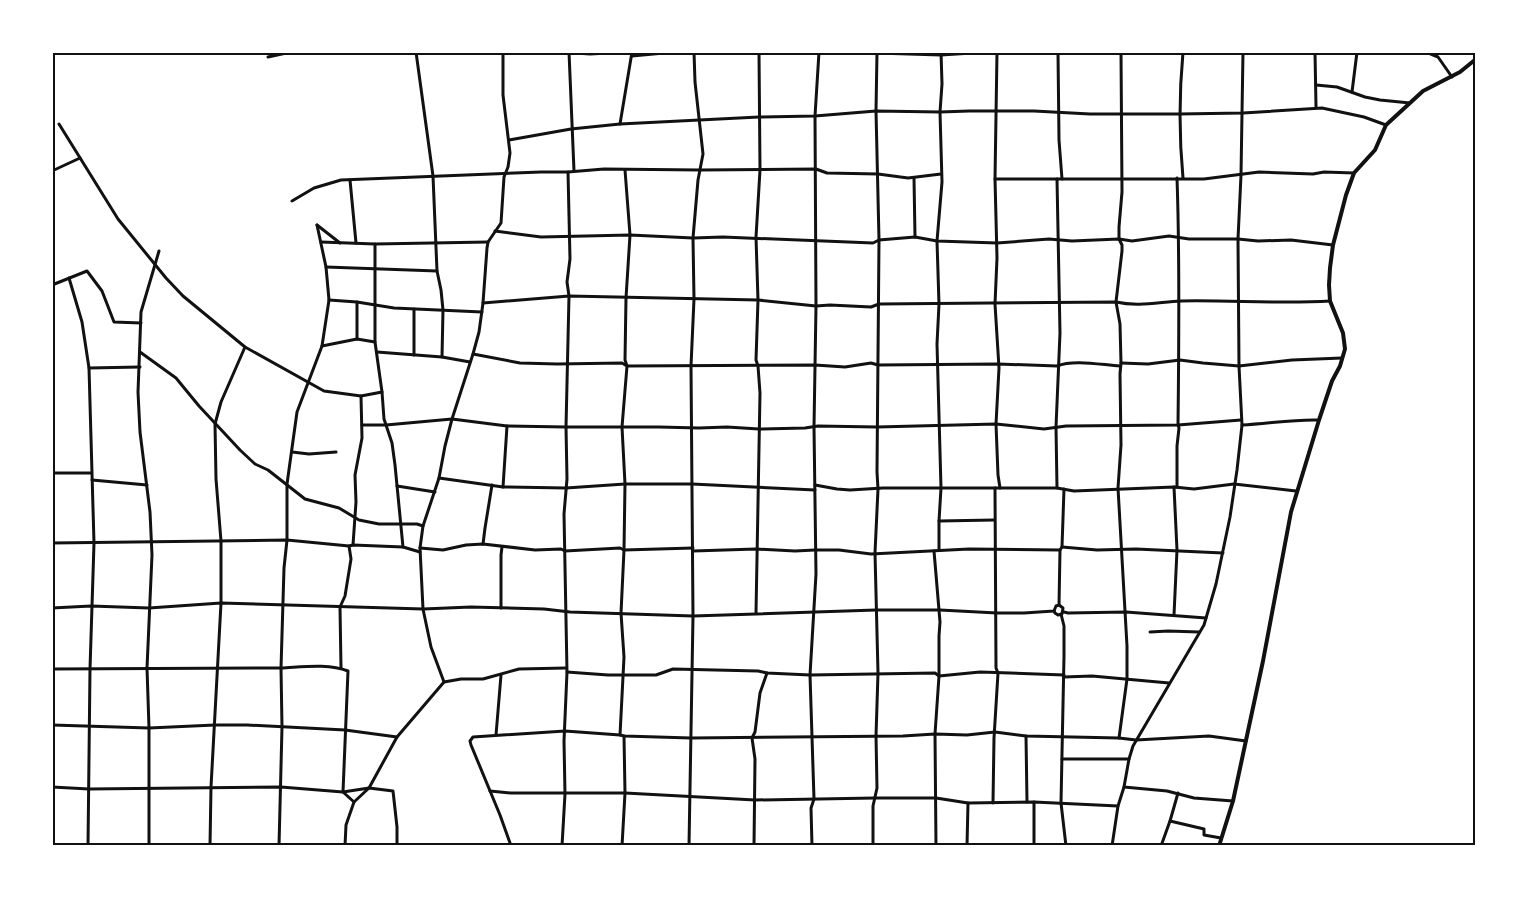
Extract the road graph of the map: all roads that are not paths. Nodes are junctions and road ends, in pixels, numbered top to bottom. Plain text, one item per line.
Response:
1 (291, 52) edge
2 (416, 52) edge
3 (503, 52) edge
4 (561, 52) edge
5 (627, 52) edge
6 (675, 52) edge
7 (694, 52) edge
8 (759, 52) edge
9 (819, 52) edge
10 (988, 52) edge
11 (997, 52) edge
12 (1058, 52) edge
13 (1121, 52) edge
14 (1150, 52) edge
15 (1195, 52) edge
16 (1244, 52) edge
17 (1315, 52) edge
18 (1358, 52) edge
19 (1426, 52) edge
20 (569, 53) edge
21 (877, 53) edge
22 (1183, 53) edge
23 (632, 54) edge
24 (941, 54) edge
25 (268, 56) dead end
26 (1476, 59) edge
27 (1452, 77) junction
28 (1316, 85) junction
29 (1352, 92) junction
30 (1410, 103) junction
31 (1316, 107) junction
32 (996, 110) junction
33 (876, 111) junction
34 (940, 112) junction
35 (1059, 112) junction
36 (1243, 112) junction
37 (1122, 113) junction
38 (1179, 114) junction
39 (760, 116) junction
40 (815, 116) junction
41 (700, 120) junction
42 (59, 124) dead end
43 (620, 124) junction
44 (1386, 125) junction
45 (571, 129) junction
46 (510, 140) junction
47 (80, 158) junction
48 (816, 169) junction
49 (625, 170) junction
50 (700, 170) junction
51 (760, 170) junction
52 (52, 171) edge
53 (574, 171) junction
54 (568, 172) junction
55 (505, 173) junction
56 (1354, 173) junction
57 (878, 174) junction
58 (941, 174) junction
59 (1242, 175) junction
60 (433, 176) junction
61 (914, 178) junction
62 (1122, 178) junction
63 (1177, 178) junction
64 (1183, 178) junction
65 (994, 179) junction
66 (1057, 179) junction
67 (1062, 179) junction
68 (350, 180) junction
69 (292, 200) dead end
70 (494, 232) junction
71 (630, 235) junction
72 (569, 237) junction
73 (756, 237) junction
74 (915, 237) junction
75 (1179, 237) junction
76 (693, 238) junction
77 (1119, 238) junction
78 (1238, 239) junction
79 (879, 240) junction
80 (1058, 240) junction
81 (815, 241) junction
82 (937, 241) junction
83 (321, 242) junction
84 (488, 242) junction
85 (340, 243) junction
86 (356, 243) junction
87 (997, 243) junction
88 (375, 244) junction
89 (436, 244) junction
90 (1333, 245) junction
91 (159, 251) dead end
92 (155, 264) junction
93 (326, 267) junction
94 (375, 268) junction
95 (437, 271) junction
96 (68, 278) junction
97 (52, 285) edge
98 (569, 296) junction
99 (626, 298) junction
100 (694, 299) junction
101 (328, 300) junction
102 (758, 300) junction
103 (1179, 301) junction
104 (1240, 301) junction
105 (1330, 301) junction
106 (357, 302) junction
107 (1116, 302) junction
108 (483, 303) junction
109 (1060, 303) junction
110 (879, 304) junction
111 (939, 304) junction
112 (995, 304) junction
113 (374, 306) junction
114 (816, 306) junction
115 (414, 309) junction
116 (443, 310) junction
117 (482, 312) junction
118 (140, 324) junction
119 (357, 340) junction
120 (375, 342) junction
121 (322, 346) junction
122 (245, 347) junction
123 (140, 352) junction
124 (377, 352) junction
125 (473, 354) junction
126 (414, 355) junction
127 (442, 358) junction
128 (1342, 358) junction
129 (1180, 360) junction
130 (470, 362) junction
131 (567, 364) junction
132 (998, 364) junction
133 (815, 365) junction
134 (878, 365) junction
135 (938, 365) junction
136 (1120, 365) junction
137 (627, 366) junction
138 (691, 366) junction
139 (758, 366) junction
140 (1057, 366) junction
141 (1239, 366) junction
142 (140, 367) junction
143 (89, 368) junction
144 (308, 382) junction
145 (382, 392) junction
146 (362, 396) junction
147 (452, 419) junction
148 (1319, 420) junction
149 (1241, 422) junction
150 (215, 424) junction
151 (996, 424) junction
152 (362, 425) junction
153 (386, 425) junction
154 (1178, 425) junction
155 (507, 426) junction
156 (877, 426) junction
157 (939, 426) junction
158 (1120, 426) junction
159 (566, 427) junction
160 (814, 427) junction
161 (1056, 427) junction
162 (622, 428) junction
163 (692, 428) junction
164 (759, 429) junction
165 (292, 452) junction
166 (336, 452) dead end
167 (52, 473) edge
168 (92, 473) junction
169 (439, 478) junction
170 (92, 480) junction
171 (287, 484) junction
172 (625, 484) junction
173 (692, 484) junction
174 (1234, 484) junction
175 (147, 485) junction
176 (492, 485) junction
177 (815, 485) junction
178 (397, 486) junction
179 (503, 487) junction
180 (759, 487) junction
181 (1176, 487) junction
182 (566, 488) junction
183 (941, 488) junction
184 (997, 488) junction
185 (1057, 488) junction
186 (1118, 488) junction
187 (878, 489) junction
188 (1064, 489) junction
189 (815, 490) junction
190 (1296, 491) junction
191 (435, 492) junction
192 (355, 518) junction
193 (994, 520) junction
194 (939, 521) junction
195 (400, 525) junction
196 (423, 526) junction
197 (287, 540) junction
198 (221, 541) junction
199 (151, 542) junction
200 (52, 543) edge
201 (94, 543) junction
202 (484, 544) junction
203 (351, 546) junction
204 (403, 547) junction
205 (502, 547) junction
206 (756, 549) junction
207 (995, 549) junction
208 (1061, 549) junction
209 (1122, 549) junction
210 (420, 550) junction
211 (624, 550) junction
212 (693, 550) junction
213 (815, 550) junction
214 (939, 550) junction
215 (1177, 550) junction
216 (565, 551) junction
217 (934, 551) junction
218 (875, 553) junction
219 (1223, 553) junction
220 (221, 603) junction
221 (284, 605) junction
222 (1059, 605) junction
223 (91, 606) junction
224 (340, 606) junction
225 (52, 608) edge
226 (149, 608) junction
227 (501, 608) junction
228 (423, 609) junction
229 (876, 610) junction
230 (940, 610) junction
231 (1054, 610) junction
232 (565, 611) junction
233 (813, 612) junction
234 (1126, 612) junction
235 (621, 613) junction
236 (756, 613) junction
237 (997, 613) junction
238 (1062, 613) junction
239 (1174, 615) junction
240 (693, 616) junction
241 (1206, 618) junction
242 (1150, 632) dead end
243 (1199, 632) junction
244 (147, 668) junction
245 (218, 668) junction
246 (281, 668) junction
247 (341, 668) junction
248 (52, 669) edge
249 (90, 669) junction
250 (566, 670) junction
251 (692, 670) junction
252 (767, 673) junction
253 (878, 673) junction
254 (998, 673) junction
255 (623, 674) junction
256 (810, 674) junction
257 (501, 675) junction
258 (940, 676) junction
259 (1064, 676) junction
260 (1127, 679) junction
261 (444, 682) junction
262 (1169, 683) junction
263 (52, 725) edge
264 (215, 725) junction
265 (90, 726) junction
266 (282, 727) junction
267 (150, 728) junction
268 (345, 730) junction
269 (565, 731) junction
270 (995, 732) junction
271 (935, 734) junction
272 (496, 735) junction
273 (622, 735) junction
274 (876, 736) junction
275 (1026, 736) junction
276 (1062, 736) junction
277 (397, 737) junction
278 (811, 737) junction
279 (691, 738) junction
280 (752, 738) junction
281 (1119, 738) junction
282 (1136, 740) junction
283 (1246, 741) junction
284 (1062, 759) junction
285 (1129, 759) junction
286 (52, 787) edge
287 (211, 787) junction
288 (281, 787) junction
289 (1124, 787) junction
290 (89, 788) junction
291 (150, 788) junction
292 (369, 788) junction
293 (490, 791) junction
294 (343, 792) junction
295 (625, 793) junction
296 (1178, 793) junction
297 (565, 794) junction
298 (689, 798) junction
299 (875, 798) junction
300 (936, 798) junction
301 (814, 799) junction
302 (755, 800) junction
303 (354, 802) junction
304 (1027, 802) junction
305 (1034, 802) junction
306 (1233, 802) junction
307 (968, 803) junction
308 (993, 803) junction
309 (1061, 803) junction
310 (1118, 806) junction
311 (1170, 821) junction
312 (1221, 838) junction
313 (88, 846) edge
314 (149, 846) edge
315 (210, 846) edge
316 (279, 846) edge
317 (345, 846) edge
318 (397, 846) edge
319 (512, 846) edge
320 (562, 846) edge
321 (622, 846) edge
322 (689, 846) edge
323 (754, 846) edge
324 (812, 846) edge
325 (873, 846) edge
326 (936, 846) edge
327 (967, 846) edge
328 (1034, 846) edge
329 (1066, 846) edge
330 (1112, 846) edge
331 (1161, 846) edge
332 (1219, 846) edge

1 - 25 street
2 - 60 street
3 - 46 street
4 - 20 street
5 - 20 street
6 - 23 street
7 - 41 street
8 - 39 street
9 - 40 street
10 - 24 street
11 - 32 street
12 - 35 street
13 - 37 street
14 - 22 street
15 - 22 street
16 - 36 street
17 - 28 street
18 - 29 street
19 - 27 street
20 - 45 street
21 - 24 street
21 - 33 street
22 - 38 street
23 - 43 street
24 - 34 street
26 - 27 street
27 - 30 street
28 - 29 street
28 - 31 street
29 - 30 street
30 - 44 street
31 - 36 street
31 - 44 street
32 - 34 street
32 - 35 street
32 - 65 street
33 - 34 street
33 - 40 street
33 - 57 street
34 - 58 street
35 - 37 street
35 - 67 street
36 - 38 street
36 - 59 street
37 - 38 street
37 - 62 street
38 - 64 street
39 - 40 street
39 - 41 street
39 - 51 street
40 - 48 street
41 - 43 street
41 - 50 street
42 - 47 street
43 - 45 street
44 - 56 street
45 - 46 street
45 - 53 street
46 - 55 street
47 - 52 street
47 - 92 street
48 - 51 street
48 - 57 street
48 - 81 street
49 - 50 street
49 - 53 street
49 - 71 street
50 - 51 street
50 - 76 street
51 - 73 street
53 - 54 street
54 - 55 street
54 - 72 street
55 - 60 street
55 - 70 street
56 - 59 street
56 - 90 street
57 - 61 street
57 - 79 street
58 - 61 street
58 - 82 street
59 - 64 street
59 - 78 street
60 - 68 street
60 - 89 street
61 - 74 street
62 - 63 street
62 - 67 street
62 - 77 street
63 - 64 street
63 - 75 street
65 - 66 street
65 - 87 street
66 - 67 street
66 - 80 street
68 - 69 street
68 - 86 street
70 - 72 street
70 - 84 street
71 - 72 street
71 - 76 street
71 - 99 street
72 - 98 street
73 - 76 street
73 - 81 street
73 - 102 street
74 - 79 street
74 - 82 street
75 - 77 street
75 - 78 street
75 - 103 street
76 - 100 street
77 - 80 street
77 - 107 street
78 - 90 street
78 - 104 street
79 - 81 street
79 - 110 street
80 - 87 street
80 - 109 street
81 - 114 street
82 - 87 street
82 - 111 street
83 - 85 street
83 - 85 street
83 - 93 street
84 - 89 street
84 - 108 street
85 - 86 street
86 - 88 street
87 - 112 street
88 - 89 street
88 - 94 street
89 - 95 street
90 - 105 street
91 - 92 street
92 - 118 street
92 - 122 street
93 - 94 street
93 - 101 street
94 - 95 street
94 - 113 street
95 - 116 street
96 - 97 street
96 - 118 street
96 - 143 street
98 - 99 street
98 - 108 street
98 - 131 street
99 - 100 street
99 - 137 street
100 - 102 street
100 - 138 street
101 - 106 street
101 - 121 street
102 - 114 street
102 - 139 street
103 - 104 street
103 - 107 street
103 - 129 street
104 - 105 street
104 - 141 street
105 - 128 street
106 - 113 street
106 - 119 street
107 - 109 street
107 - 136 street
108 - 117 street
109 - 112 street
109 - 140 street
110 - 111 street
110 - 114 street
110 - 134 street
111 - 112 street
111 - 135 street
112 - 132 street
113 - 115 street
113 - 120 street
114 - 133 street
115 - 116 street
115 - 126 street
116 - 117 street
116 - 127 street
117 - 125 street
118 - 123 street
119 - 120 street
119 - 121 street
120 - 124 street
121 - 144 street
122 - 144 street
122 - 150 street
123 - 142 street
123 - 150 street
124 - 126 street
124 - 145 street
125 - 130 street
125 - 131 street
126 - 127 street
127 - 130 street
128 - 141 street
128 - 148 street
129 - 136 street
129 - 141 street
129 - 154 street
130 - 147 street
131 - 137 street
131 - 159 street
132 - 135 street
132 - 140 street
132 - 151 street
133 - 134 street
133 - 139 street
133 - 160 street
134 - 135 street
134 - 156 street
135 - 157 street
136 - 140 street
136 - 158 street
137 - 138 street
137 - 162 street
138 - 139 street
138 - 163 street
139 - 164 street
140 - 161 street
141 - 149 street
142 - 143 street
142 - 175 street
143 - 168 street
144 - 146 street
144 - 165 street
145 - 146 street
145 - 153 street
146 - 152 street
147 - 153 street
147 - 155 street
147 - 169 street
148 - 149 street
148 - 190 street
149 - 154 street
149 - 174 street
150 - 171 street
150 - 198 street
151 - 157 street
151 - 161 street
151 - 184 street
152 - 153 street
152 - 192 street
153 - 178 street
154 - 158 street
154 - 181 street
155 - 159 street
155 - 179 street
156 - 157 street
156 - 160 street
156 - 187 street
157 - 183 street
158 - 161 street
158 - 186 street
159 - 162 street
159 - 182 street
160 - 164 street
160 - 177 street
161 - 185 street
162 - 163 street
162 - 172 street
163 - 164 street
163 - 173 street
164 - 180 street
165 - 166 street
165 - 171 street
167 - 168 street
168 - 170 street
169 - 176 street
169 - 191 street
170 - 175 street
170 - 201 street
171 - 192 street
171 - 197 street
172 - 173 street
172 - 182 street
172 - 211 street
173 - 180 street
173 - 212 street
174 - 181 street
174 - 190 street
174 - 219 street
175 - 199 street
176 - 179 street
176 - 202 street
177 - 187 street
177 - 189 street
178 - 191 street
178 - 195 street
179 - 182 street
180 - 189 street
180 - 206 street
181 - 186 street
181 - 215 street
182 - 216 street
183 - 184 street
183 - 187 street
183 - 194 street
184 - 185 street
184 - 193 street
185 - 188 street
186 - 188 street
186 - 209 street
187 - 218 street
188 - 208 street
189 - 213 street
190 - 283 street
191 - 196 street
192 - 195 street
192 - 203 street
193 - 194 street
193 - 207 street
194 - 214 street
195 - 196 street
195 - 204 street
196 - 210 street
197 - 198 street
197 - 203 street
197 - 221 street
198 - 199 street
198 - 220 street
199 - 201 street
199 - 226 street
200 - 201 street
201 - 223 street
202 - 205 street
202 - 210 street
203 - 204 street
203 - 224 street
204 - 210 street
205 - 216 street
205 - 227 street
206 - 212 street
206 - 213 street
206 - 236 street
207 - 208 street
207 - 214 street
207 - 237 street
208 - 209 street
208 - 222 street
209 - 215 street
209 - 234 street
210 - 228 street
211 - 212 street
211 - 216 street
211 - 235 street
212 - 240 street
213 - 218 street
213 - 233 street
214 - 217 street
215 - 219 street
215 - 239 street
216 - 232 street
217 - 218 street
217 - 230 street
218 - 229 street
219 - 241 street
220 - 221 street
220 - 226 street
220 - 245 street
221 - 224 street
221 - 246 street
222 - 231 street
222 - 238 street
223 - 225 street
223 - 226 street
223 - 249 street
224 - 228 street
224 - 247 street
226 - 244 street
227 - 228 street
227 - 232 street
228 - 261 street
229 - 230 street
229 - 233 street
229 - 253 street
230 - 237 street
230 - 258 street
231 - 237 street
231 - 238 street
232 - 235 street
232 - 250 street
233 - 236 street
233 - 256 street
234 - 238 street
234 - 239 street
234 - 260 street
235 - 240 street
235 - 255 street
236 - 240 street
237 - 254 street
238 - 259 street
239 - 241 street
240 - 251 street
241 - 243 street
242 - 243 street
243 - 262 street
244 - 245 street
244 - 249 street
244 - 267 street
245 - 246 street
245 - 264 street
246 - 247 street
246 - 266 street
247 - 268 street
248 - 249 street
249 - 265 street
250 - 255 street
250 - 257 street
250 - 269 street
251 - 252 street
251 - 255 street
251 - 279 street
252 - 256 street
252 - 280 street
253 - 256 street
253 - 258 street
253 - 274 street
254 - 258 street
254 - 259 street
254 - 270 street
255 - 273 street
256 - 278 street
257 - 261 street
257 - 272 street
258 - 271 street
259 - 260 street
259 - 276 street
260 - 262 street
260 - 281 street
261 - 277 street
262 - 282 street
263 - 265 street
264 - 266 street
264 - 267 street
264 - 287 street
265 - 267 street
265 - 290 street
266 - 268 street
266 - 288 street
267 - 291 street
268 - 277 street
268 - 294 street
269 - 272 street
269 - 273 street
269 - 297 street
270 - 271 street
270 - 275 street
270 - 308 street
271 - 274 street
271 - 300 street
272 - 293 street
273 - 279 street
273 - 295 street
274 - 278 street
274 - 299 street
275 - 276 street
275 - 304 street
276 - 281 street
276 - 284 street
277 - 292 street
278 - 280 street
278 - 301 street
279 - 280 street
279 - 298 street
280 - 302 street
281 - 282 street
282 - 283 street
282 - 285 street
283 - 306 street
284 - 285 street
284 - 309 street
285 - 289 street
286 - 290 street
287 - 288 street
287 - 291 street
287 - 315 street
288 - 294 street
288 - 316 street
289 - 296 street
289 - 310 street
290 - 291 street
290 - 313 street
291 - 314 street
292 - 294 street
292 - 303 street
292 - 318 street
293 - 297 street
293 - 319 street
294 - 303 street
295 - 297 street
295 - 298 street
295 - 321 street
296 - 306 street
296 - 311 street
297 - 320 street
298 - 302 street
298 - 322 street
299 - 300 street
299 - 301 street
299 - 325 street
300 - 307 street
300 - 326 street
301 - 302 street
301 - 324 street
302 - 323 street
303 - 317 street
304 - 305 street
304 - 308 street
305 - 309 street
305 - 328 street
306 - 312 street
307 - 308 street
307 - 327 street
309 - 310 street
309 - 329 street
310 - 330 street
311 - 312 street
311 - 331 street
312 - 332 street

